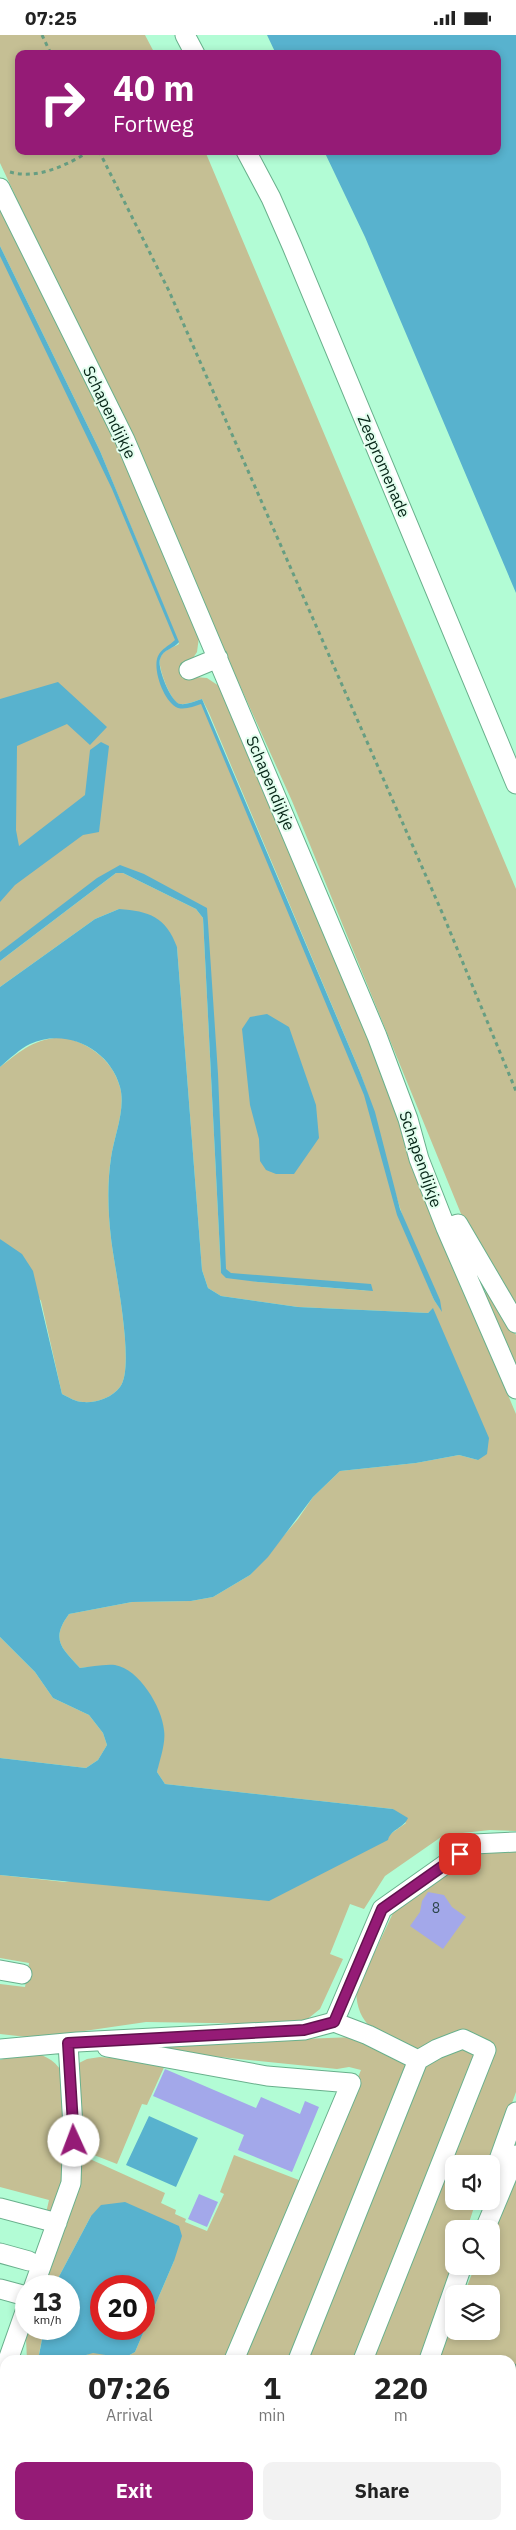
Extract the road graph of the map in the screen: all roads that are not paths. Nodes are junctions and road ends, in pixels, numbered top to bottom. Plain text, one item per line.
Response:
1 (185, 35) edge
2 (193, 50) edge
3 (248, 155) edge
4 (0, 189) edge
5 (218, 657) junction
6 (189, 670) dead end
7 (516, 784) edge
8 (446, 1228) junction
9 (516, 1323) edge
10 (516, 1389) edge
11 (516, 1842) edge
12 (0, 1970) edge
13 (22, 1974) dead end
14 (334, 2022) junction
15 (89, 2041) junction
16 (68, 2043) junction
17 (0, 2049) edge
18 (418, 2059) junction
19 (516, 2111) edge
20 (516, 2155) edge
21 (500, 2156) edge
22 (0, 2208) edge
23 (489, 2220) edge
24 (56, 2223) junction
25 (0, 2253) edge
26 (29, 2261) dead end
27 (38, 2275) edge
28 (459, 2275) edge
29 (0, 2289) edge
30 (15, 2293) edge
31 (15, 2340) edge
32 (10, 2355) edge
33 (236, 2355) edge
34 (300, 2355) edge
35 (365, 2355) edge
36 (432, 2355) edge

1 - 2 street
3 - 7 street, Zeepromenade
4 - 5 street, Schapendijkje
5 - 6 street
5 - 8 street, Schapendijkje
8 - 9 street
8 - 10 street, Schapendijkje
11 - 14 street
12 - 13 street
14 - 15 street
14 - 18 street
15 - 16 street
15 - 33 street
16 - 17 street
16 - 24 street
18 - 34 street
18 - 35 street
19 - 21 street
20 - 23 street
22 - 24 street
24 - 27 street
25 - 26 street
28 - 36 street
29 - 30 street
31 - 32 street

